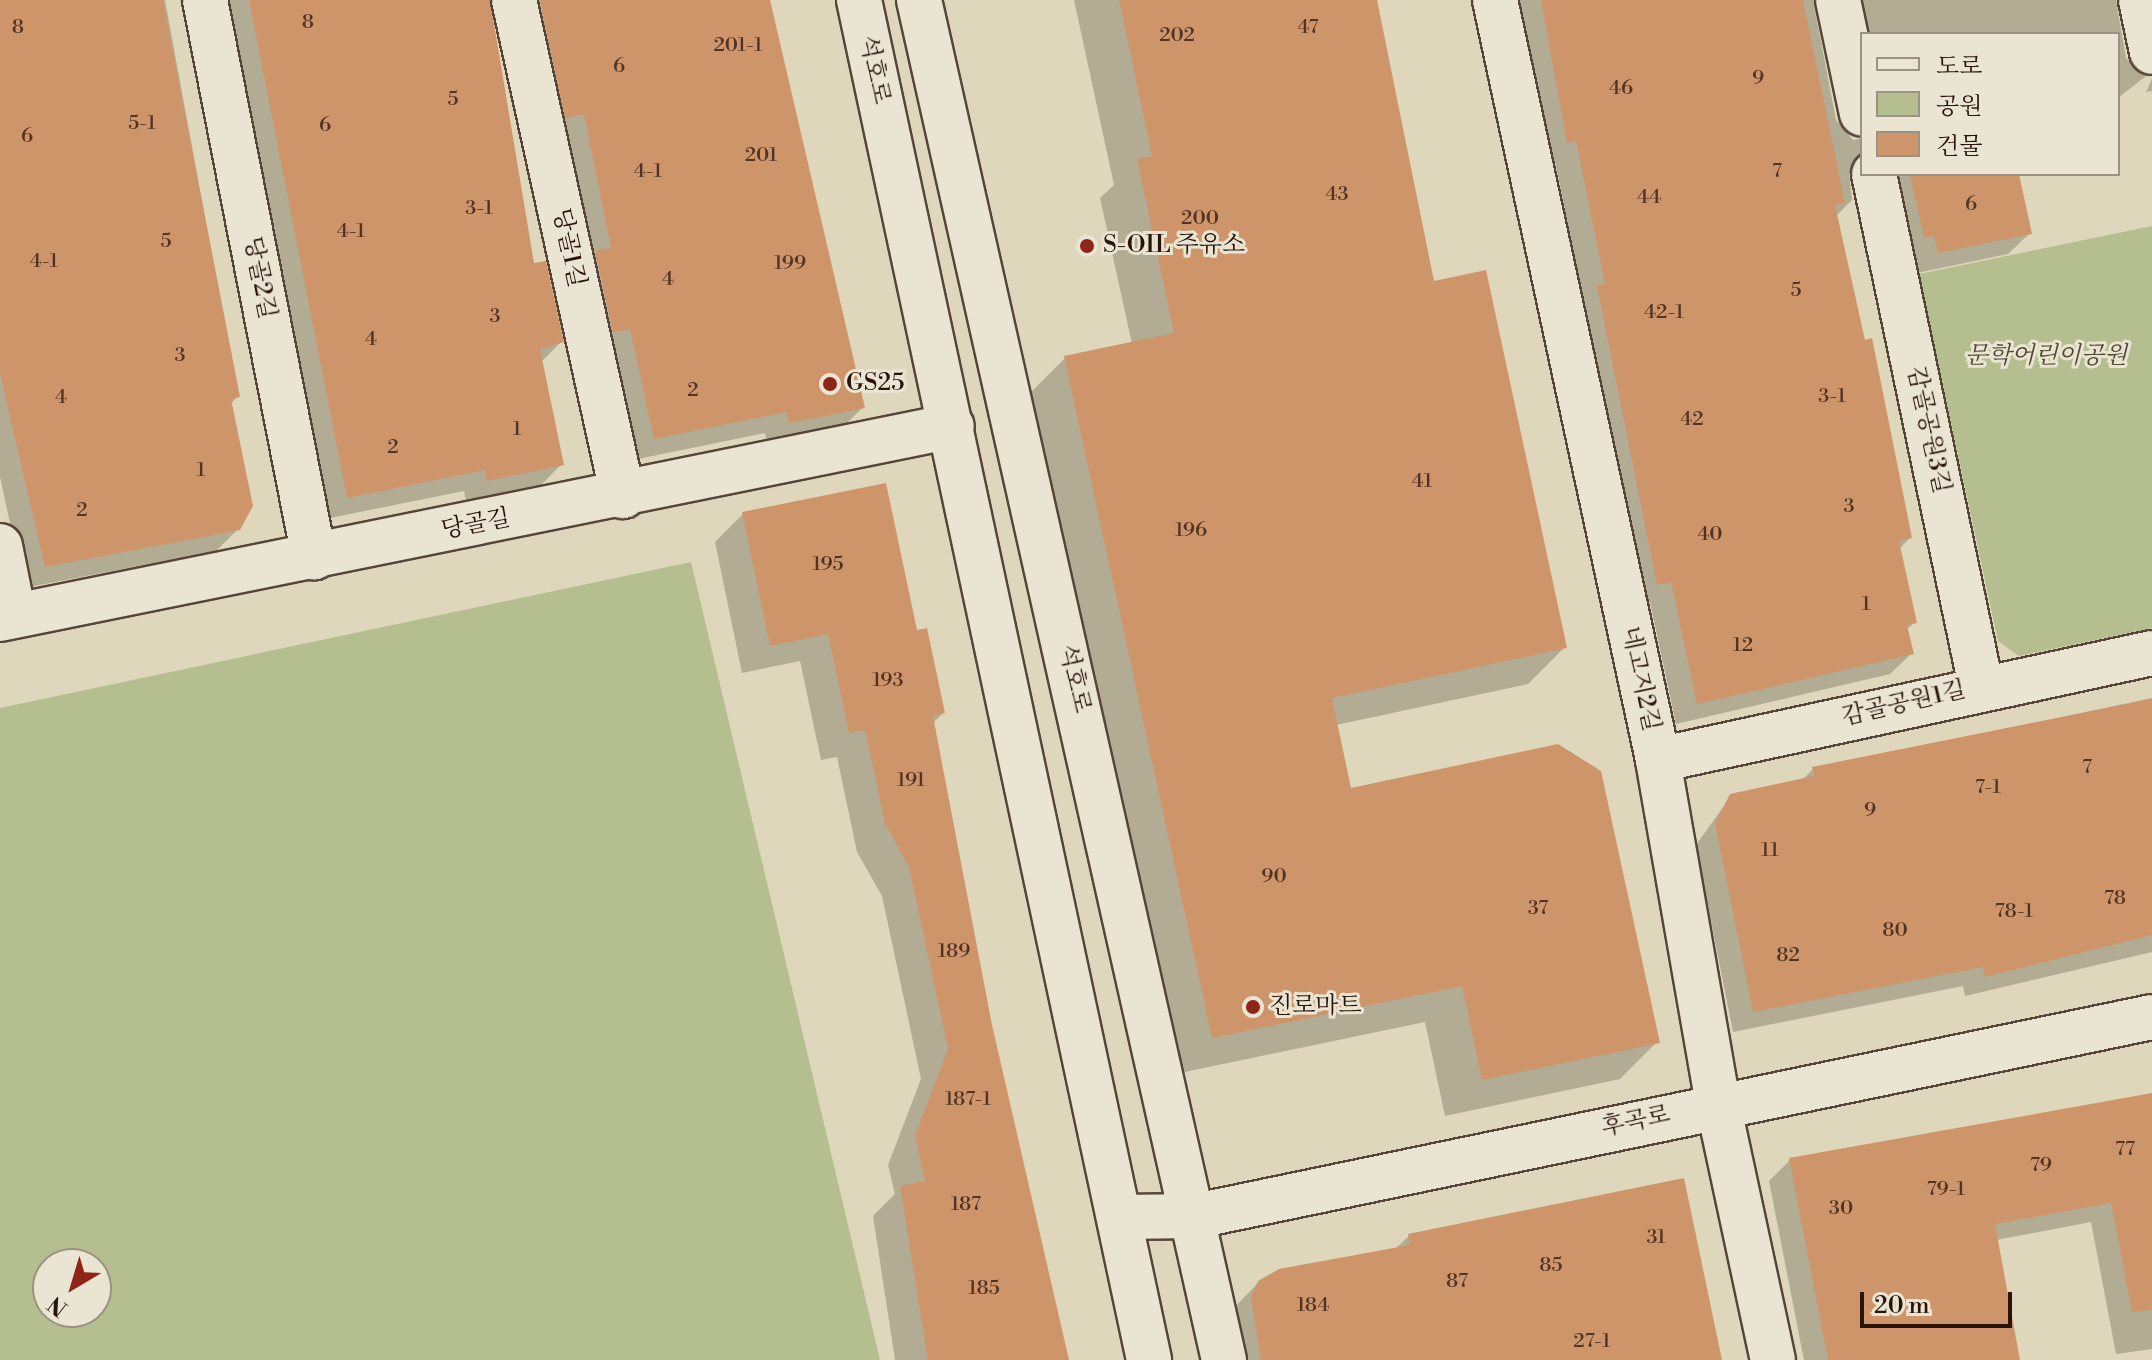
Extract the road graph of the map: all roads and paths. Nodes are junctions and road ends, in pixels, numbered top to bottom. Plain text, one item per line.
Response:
1 (205, 0) edge
2 (514, 0) edge
3 (859, 0) edge
4 (919, 0) edge
5 (1495, 0) edge
6 (1838, 0) edge
7 (2141, 0) edge
8 (2152, 52) edge
9 (1860, 104) edge
10 (1874, 176) edge
11 (952, 426) junction
12 (623, 496) junction
13 (0, 546) edge
14 (314, 557) junction
15 (7, 618) edge
16 (2152, 653) edge
17 (1981, 686) junction
18 (1658, 760) junction
19 (2152, 1017) edge
20 (1718, 1104) junction
21 (1196, 1216) junction
22 (1120, 1217) junction
23 (1149, 1360) edge
24 (1224, 1360) edge
25 (1773, 1360) edge

1 - 14 street, 당골2길
2 - 12 street, 당골1길
3 - 11 street, 석호로
4 - 21 street, 석호로
5 - 18 street, 네고지2길
6 - 9 street
7 - 8 street
10 - 17 street, 감골공원3길
11 - 12 street, 당골길
11 - 22 street, 석호로
12 - 14 street, 당골길
13 - 15 street
14 - 15 street, 당골길
16 - 17 street, 감골공원1길
17 - 18 street, 감골공원1길
18 - 20 street, 네고지2길
19 - 20 street, 후곡로
20 - 21 street, 후곡로
20 - 25 street, 네고지2길
21 - 22 street, 후곡로
21 - 24 street, 석호로
22 - 23 street, 석호로

